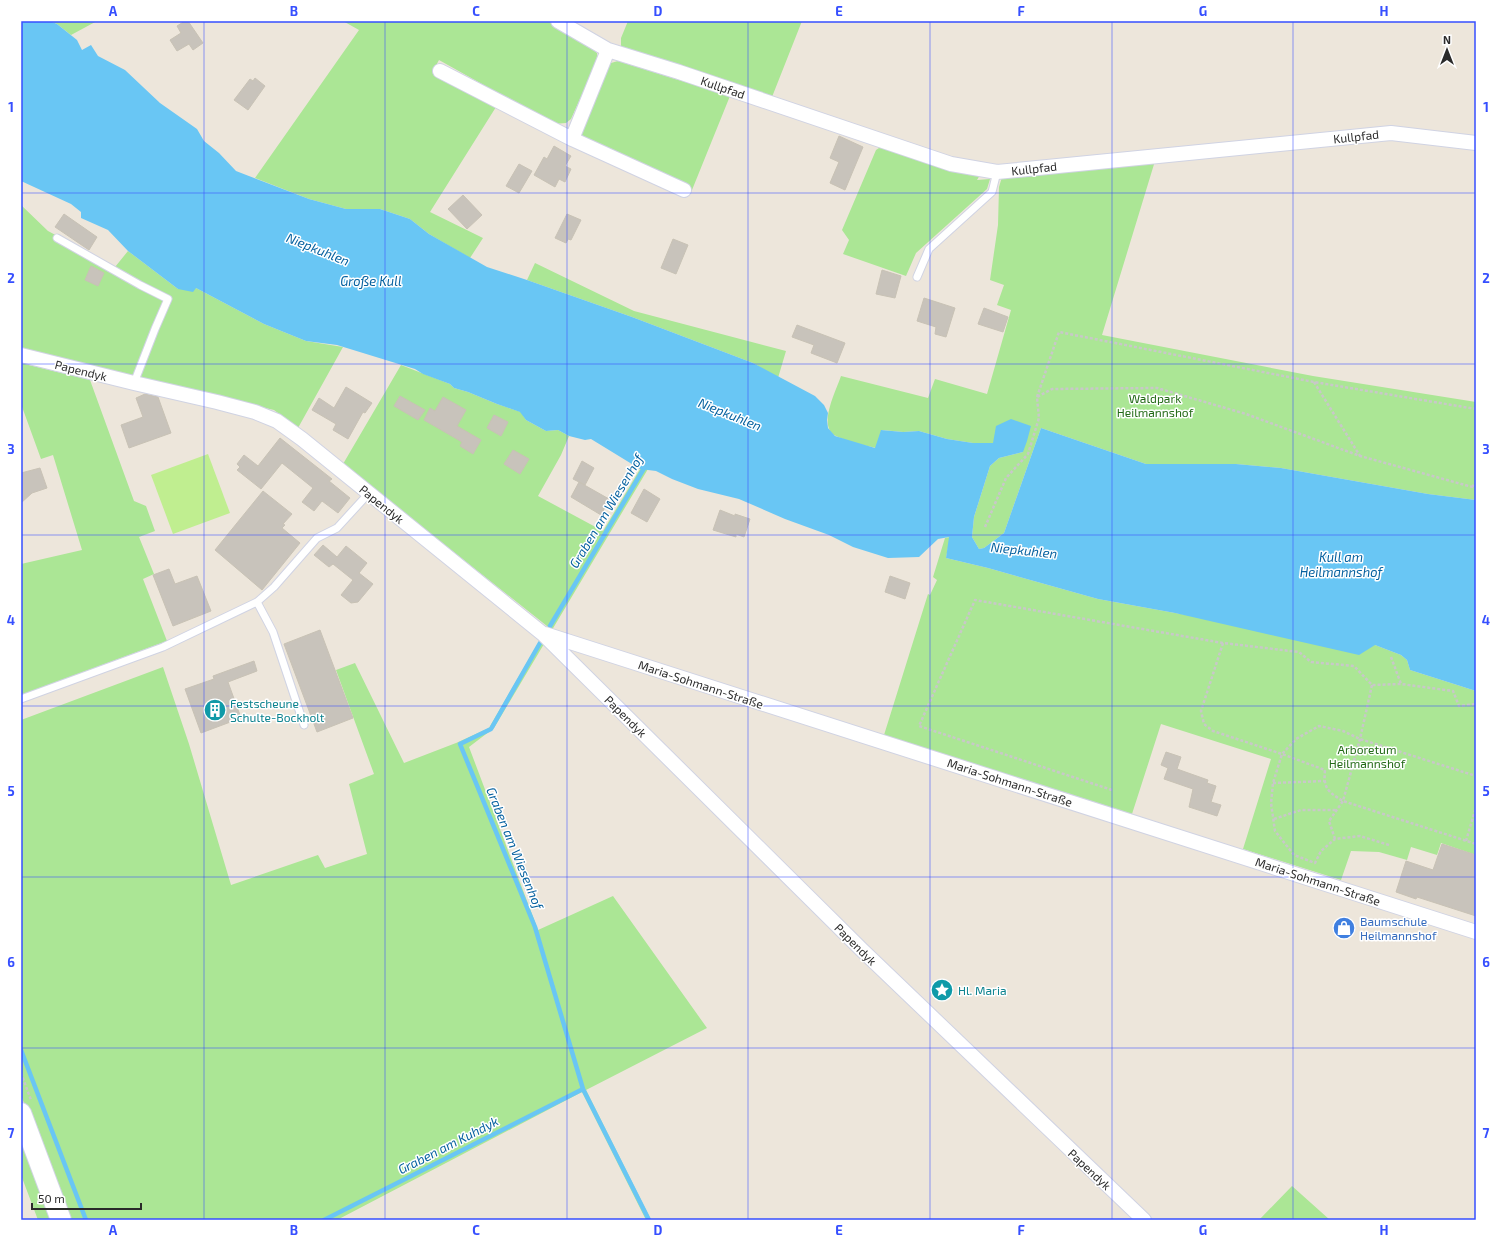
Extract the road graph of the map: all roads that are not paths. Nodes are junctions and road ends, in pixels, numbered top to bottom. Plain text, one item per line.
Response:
1 (558, 21) edge
2 (608, 50) junction
3 (440, 71) dead end
4 (572, 139) junction
5 (1476, 144) edge
6 (997, 172) junction
7 (684, 190) dead end
8 (57, 238) dead end
9 (917, 277) dead end
10 (21, 355) edge
11 (134, 383) junction
12 (369, 493) junction
13 (257, 602) junction
14 (543, 634) junction
15 (21, 699) edge
16 (304, 725) dead end
17 (1476, 932) edge
18 (21, 1113) edge
19 (61, 1220) edge
20 (1144, 1220) edge

1 - 2 street, Kullpfad
2 - 4 street
2 - 6 street, Kullpfad
3 - 4 street
4 - 7 street
5 - 6 street, Kullpfad
6 - 9 lane
8 - 11 lane
10 - 11 street, Papendyk
11 - 12 street, Papendyk
12 - 13 lane
12 - 14 street, Papendyk
13 - 15 lane
13 - 16 lane
14 - 17 street, Maria-Sohmann-Straße
14 - 20 street, Papendyk
18 - 19 main road

